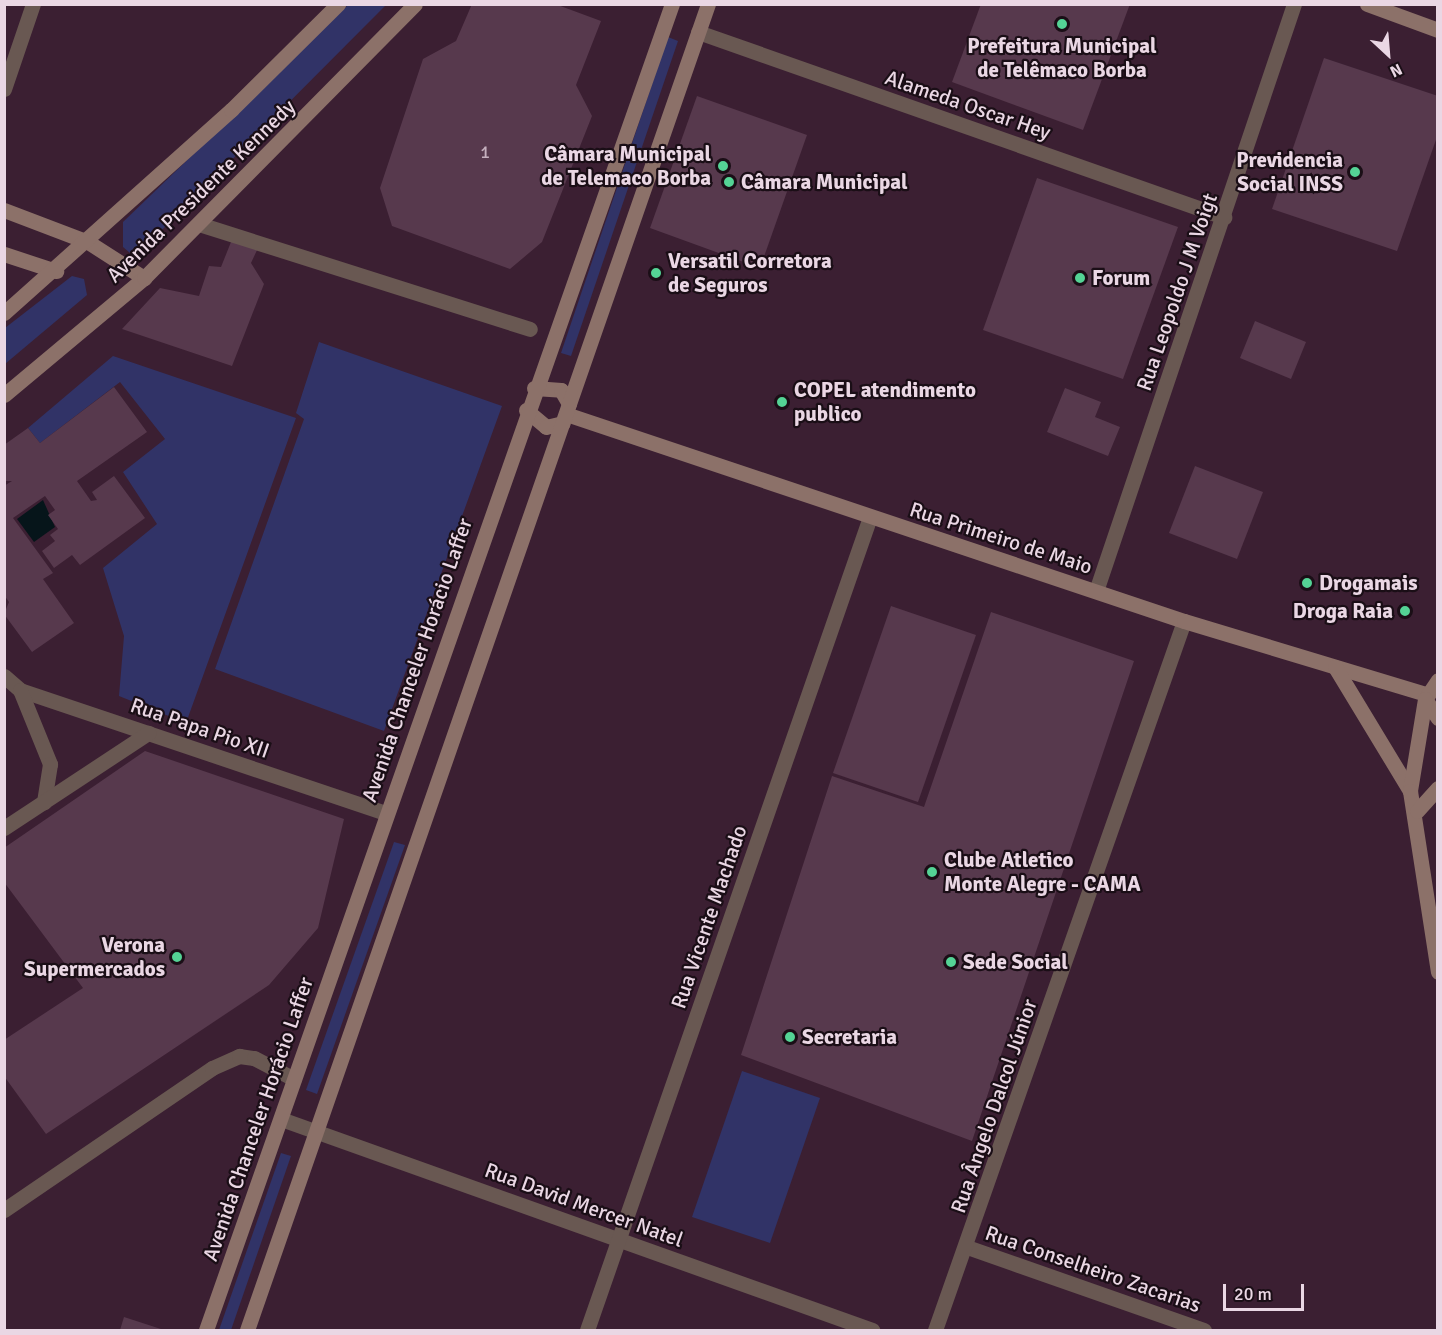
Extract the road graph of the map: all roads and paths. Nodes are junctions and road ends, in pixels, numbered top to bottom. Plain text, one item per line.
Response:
1 (33, 4) edge
2 (338, 4) edge
3 (415, 4) edge
4 (672, 4) edge
5 (708, 4) edge
6 (1294, 4) edge
7 (1368, 4) edge
8 (1437, 30) edge
9 (698, 32) junction
10 (4, 88) edge
11 (4, 210) edge
12 (1224, 217) junction
13 (199, 224) junction
14 (88, 242) junction
15 (4, 254) edge
16 (56, 271) junction
17 (144, 278) junction
18 (4, 313) edge
19 (530, 329) dead end
20 (534, 388) junction
21 (4, 395) edge
22 (526, 410) junction
23 (566, 414) junction
24 (870, 517) junction
25 (1096, 591) junction
26 (1184, 621) junction
27 (1335, 667) junction
28 (4, 676) edge
29 (1431, 686) edge
30 (20, 690) junction
31 (1437, 718) edge
32 (148, 733) junction
33 (1437, 789) edge
34 (1410, 791) junction
35 (44, 803) junction
36 (1417, 811) junction
37 (386, 813) junction
38 (4, 828) edge
39 (1437, 972) edge
40 (294, 1078) junction
41 (281, 1119) junction
42 (315, 1129) junction
43 (4, 1210) edge
44 (618, 1240) junction
45 (967, 1247) junction
46 (206, 1330) edge
47 (247, 1330) edge
48 (587, 1330) edge
49 (872, 1330) edge
50 (935, 1330) edge
51 (1204, 1330) edge

1 - 10 street
2 - 14 main road, Avenida Presidente Kennedy
3 - 13 main road, Avenida Presidente Kennedy
4 - 20 main road, Avenida Chanceler Horácio Laffer
5 - 9 main road
6 - 12 street, Rua Leopoldo J M Voigt
7 - 8 main road
9 - 12 street, Alameda Oscar Hey
9 - 23 main road
11 - 14 main road
12 - 25 street, Rua Leopoldo J M Voigt
13 - 17 main road, Avenida Presidente Kennedy
13 - 19 street
14 - 16 main road, Avenida Presidente Kennedy
14 - 17 main road
15 - 16 main road
16 - 18 main road, Avenida Presidente Kennedy
17 - 21 main road, Avenida Presidente Kennedy
20 - 22 main road, Avenida Chanceler Horácio Laffer
20 - 23 main road, Rua Primeiro de Maio
22 - 23 main road, Rua Primeiro de Maio
22 - 37 main road, Avenida Chanceler Horácio Laffer
23 - 24 main road, Rua Primeiro de Maio
23 - 42 main road
24 - 25 main road, Rua Primeiro de Maio
24 - 44 street, Rua Vicente Machado
25 - 26 main road, Rua Primeiro de Maio
26 - 27 main road, Rua Primeiro de Maio
26 - 45 street, Rua Ângelo Dalcol Júnior
27 - 29 main road, Rua Primeiro de Maio
27 - 34 main road
28 - 30 street, Rua Papa Pio XII
29 - 31 main road
29 - 34 main road
30 - 32 street, Rua Papa Pio XII
30 - 35 street
32 - 35 street
32 - 37 street, Rua Papa Pio XII
33 - 36 main road
34 - 36 main road
35 - 38 street
36 - 39 main road
37 - 40 main road, Avenida Chanceler Horácio Laffer
40 - 41 main road, Avenida Chanceler Horácio Laffer
40 - 43 street
41 - 42 street, Rua David Mercer Natel
41 - 46 main road, Avenida Chanceler Horácio Laffer
42 - 44 street, Rua David Mercer Natel
42 - 47 main road
44 - 48 street, Rua Vicente Machado
44 - 49 street, Rua David Mercer Natel
45 - 50 street, Rua Ângelo Dalcol Júnior
45 - 51 street, Rua Conselheiro Zacarias

